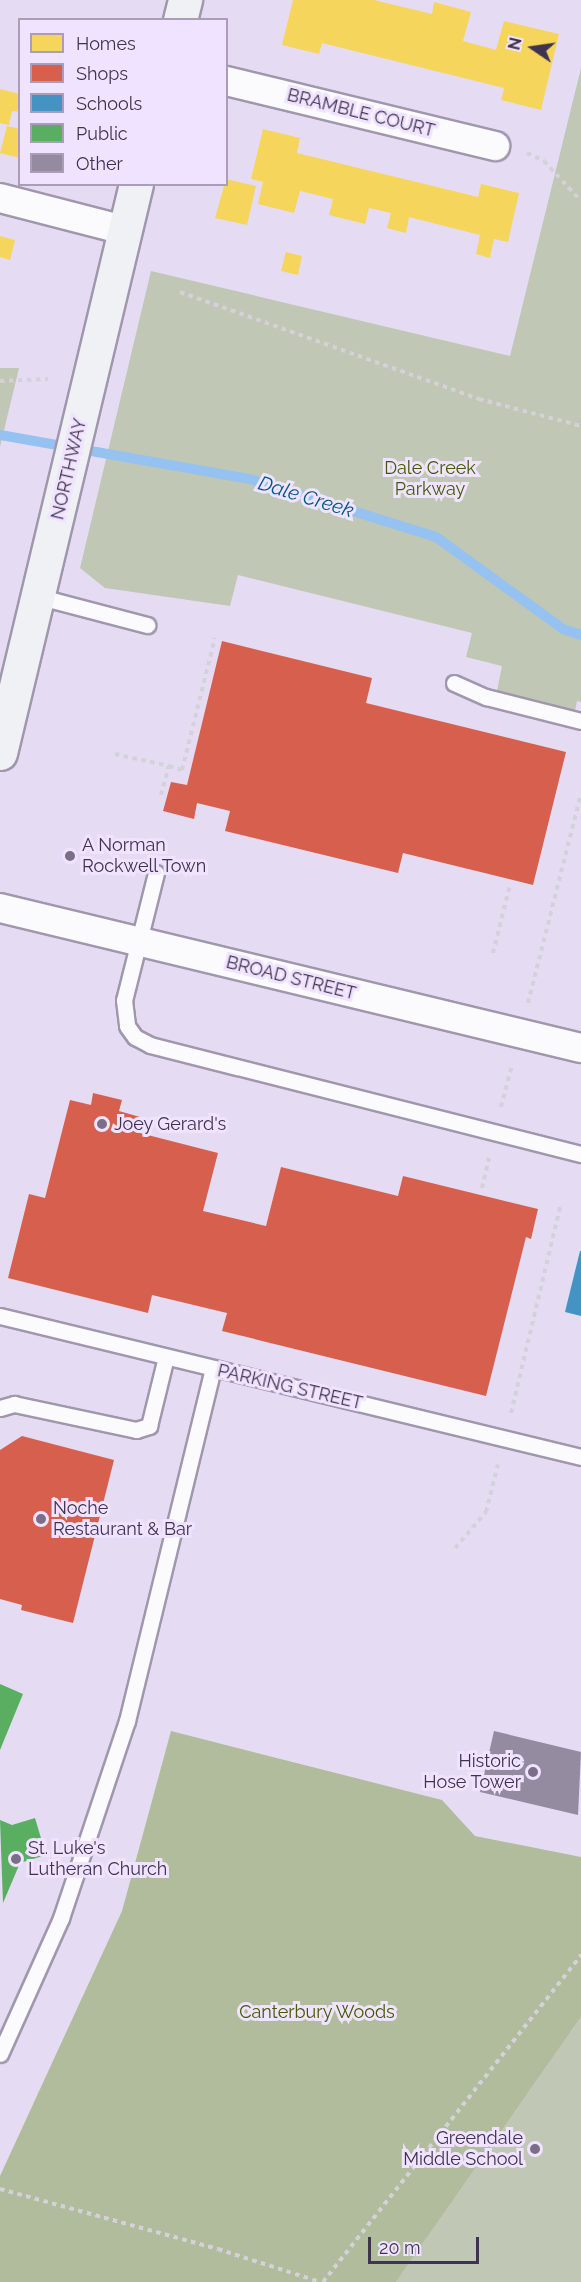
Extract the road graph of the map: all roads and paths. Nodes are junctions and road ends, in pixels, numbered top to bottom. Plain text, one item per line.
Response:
1 (185, 0) edge
2 (180, 18) edge
3 (228, 81) edge
4 (495, 146) joint
5 (135, 186) edge
6 (0, 198) edge
7 (581, 201) edge
8 (124, 230) junction
9 (180, 292) dead end
10 (48, 379) dead end
11 (0, 381) edge
12 (581, 426) edge
13 (40, 597) junction
14 (147, 625) dead end
15 (215, 638) dead end
16 (9, 673) edge
17 (454, 683) dead end
18 (581, 720) edge
19 (0, 753) edge
20 (115, 754) dead end
21 (169, 766) junction
22 (581, 794) edge
23 (161, 795) dead end
24 (156, 873) dead end
25 (510, 885) dead end
26 (0, 908) edge
27 (140, 941) junction
28 (493, 953) dead end
29 (520, 1034) junction
30 (581, 1048) edge
31 (495, 1132) junction
32 (581, 1154) edge
33 (482, 1188) dead end
34 (560, 1207) dead end
35 (0, 1316) edge
36 (166, 1357) junction
37 (213, 1369) junction
38 (0, 1408) edge
39 (505, 1438) junction
40 (581, 1457) edge
41 (455, 1548) dead end
42 (581, 1955) edge
43 (0, 2054) edge
44 (0, 2189) edge
45 (322, 2282) edge

1 - 2 street
3 - 4 street, BRAMBLE COURT
4 - 7 path
5 - 8 street, NORTHWAY
6 - 8 street
8 - 13 street, NORTHWAY
9 - 12 path
10 - 11 path
13 - 14 lane
13 - 16 street, NORTHWAY
15 - 21 path
16 - 19 street, NORTHWAY
17 - 18 lane
20 - 21 path
21 - 23 path
22 - 29 path
24 - 27 lane
25 - 28 path
26 - 27 street, BROAD STREET
27 - 29 street, BROAD STREET
27 - 31 lane
29 - 30 street, BROAD STREET
29 - 31 path
31 - 32 lane
31 - 33 path
34 - 39 path
35 - 36 lane, PARKING STREET
36 - 37 lane, PARKING STREET
36 - 38 lane
37 - 39 lane, PARKING STREET
37 - 43 lane
39 - 40 lane, PARKING STREET
39 - 41 path
42 - 45 path
44 - 45 path

